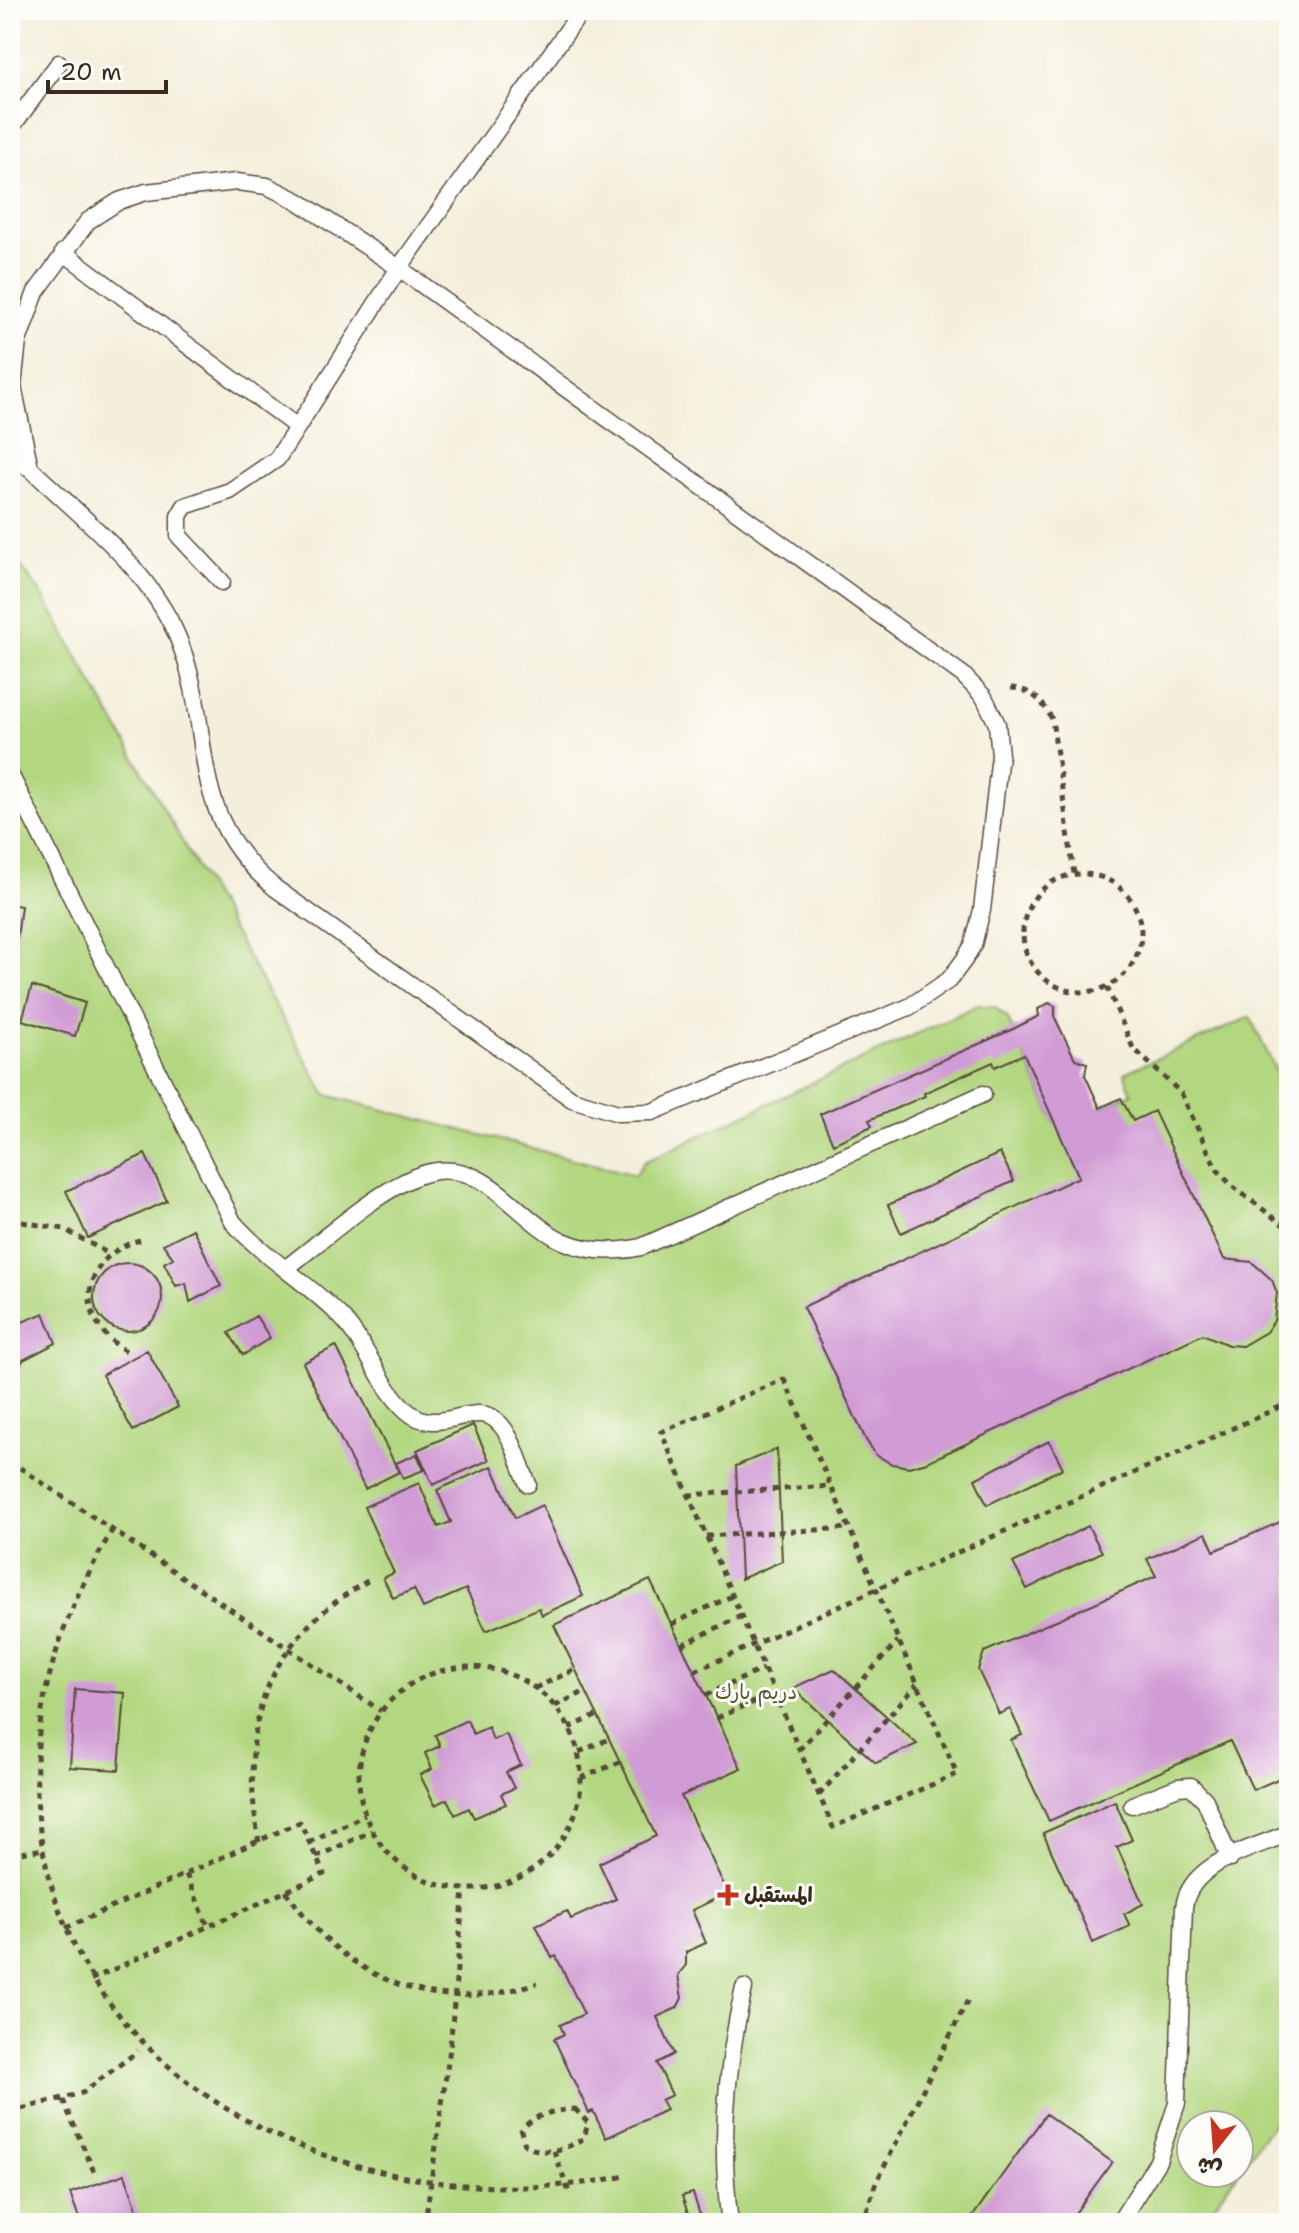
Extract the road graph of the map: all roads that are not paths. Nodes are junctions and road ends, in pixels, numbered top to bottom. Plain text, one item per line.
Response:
1 (582, 10) edge
2 (59, 63) dead end
3 (10, 129) edge
4 (63, 252) junction
5 (399, 268) junction
6 (16, 327) edge
7 (297, 427) junction
8 (10, 459) edge
9 (30, 468) junction
10 (222, 582) dead end
11 (10, 774) edge
12 (983, 1094) dead end
13 (285, 1269) junction
14 (528, 1484) dead end
15 (1132, 1805) dead end
16 (1289, 1833) edge
17 (1230, 1859) junction
18 (744, 1988) dead end
19 (730, 2223) edge
20 (1119, 2223) edge

1 - 5 lane
2 - 3 lane
4 - 5 lane
4 - 6 lane
4 - 7 lane
5 - 7 lane
5 - 9 lane
6 - 9 lane
7 - 10 lane
8 - 9 lane
11 - 13 lane
12 - 13 lane
13 - 14 lane
15 - 17 lane
16 - 17 lane
17 - 20 lane
18 - 19 lane

